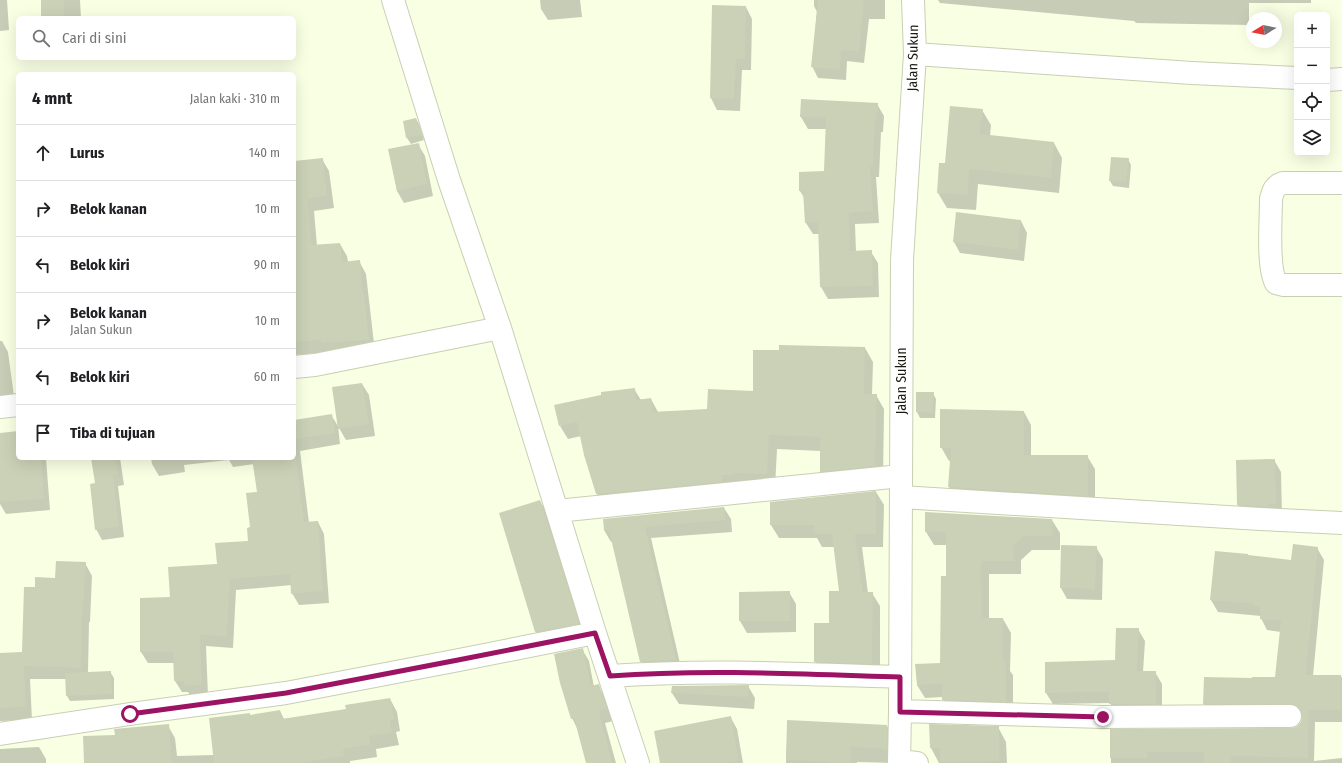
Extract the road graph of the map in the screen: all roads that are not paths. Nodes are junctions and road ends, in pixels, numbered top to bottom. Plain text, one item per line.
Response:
1 (393, 0) edge
2 (913, 0) edge
3 (916, 54) junction
4 (1294, 78) edge
5 (1330, 80) edge
6 (1342, 80) edge
7 (1342, 183) edge
8 (1342, 285) edge
9 (500, 328) junction
10 (296, 367) edge
11 (16, 405) edge
12 (0, 407) edge
13 (901, 486) junction
14 (558, 511) junction
15 (1342, 523) edge
16 (595, 633) junction
17 (610, 676) junction
18 (900, 677) junction
19 (900, 712) junction
20 (1290, 716) dead end
21 (0, 734) edge
22 (905, 762) edge
23 (638, 763) edge

1 - 9 street
2 - 3 street, Jalan Sukun
3 - 4 street
3 - 13 street, Jalan Sukun
5 - 6 street
7 - 8 street
9 - 10 street
9 - 14 street
11 - 12 street
13 - 14 street
13 - 15 street
13 - 18 street, Jalan Sukun
14 - 16 street
16 - 17 street
16 - 21 street
17 - 18 street
17 - 23 street
18 - 19 street, Jalan Sukun
19 - 20 street
19 - 22 street, Jalan Sukun

